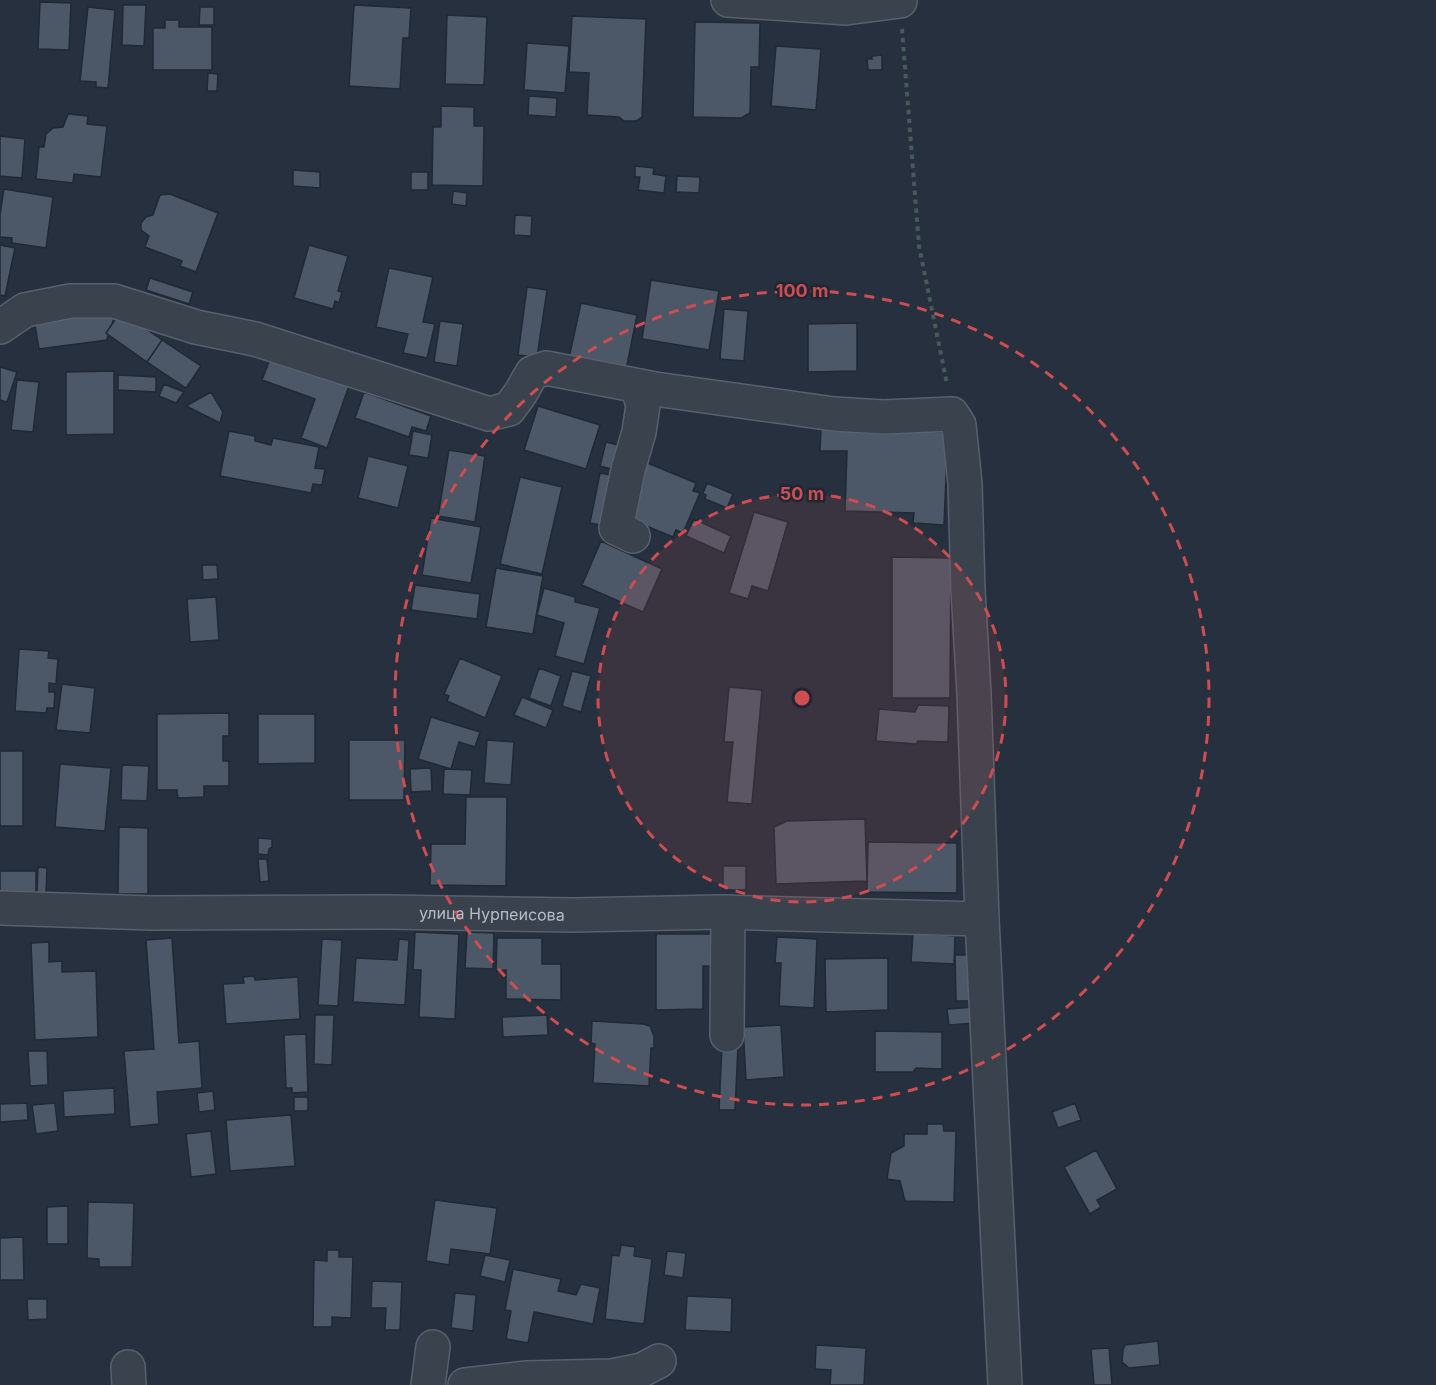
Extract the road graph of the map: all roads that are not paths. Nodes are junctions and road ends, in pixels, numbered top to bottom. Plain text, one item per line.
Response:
1 (728, 0) edge
2 (900, 1) edge
3 (0, 327) edge
4 (637, 386) junction
5 (633, 536) dead end
6 (0, 908) edge
7 (728, 912) junction
8 (982, 919) junction
9 (727, 1035) dead end
10 (433, 1347) dead end
11 (659, 1361) dead end
12 (428, 1385) edge
13 (465, 1385) edge
14 (1005, 1385) edge

1 - 2 street
3 - 4 street
4 - 5 street
4 - 8 street
6 - 7 street, улица Нурпеисова
7 - 8 street, улица Нурпеисова
7 - 9 street
8 - 14 street
10 - 12 street
11 - 13 street

